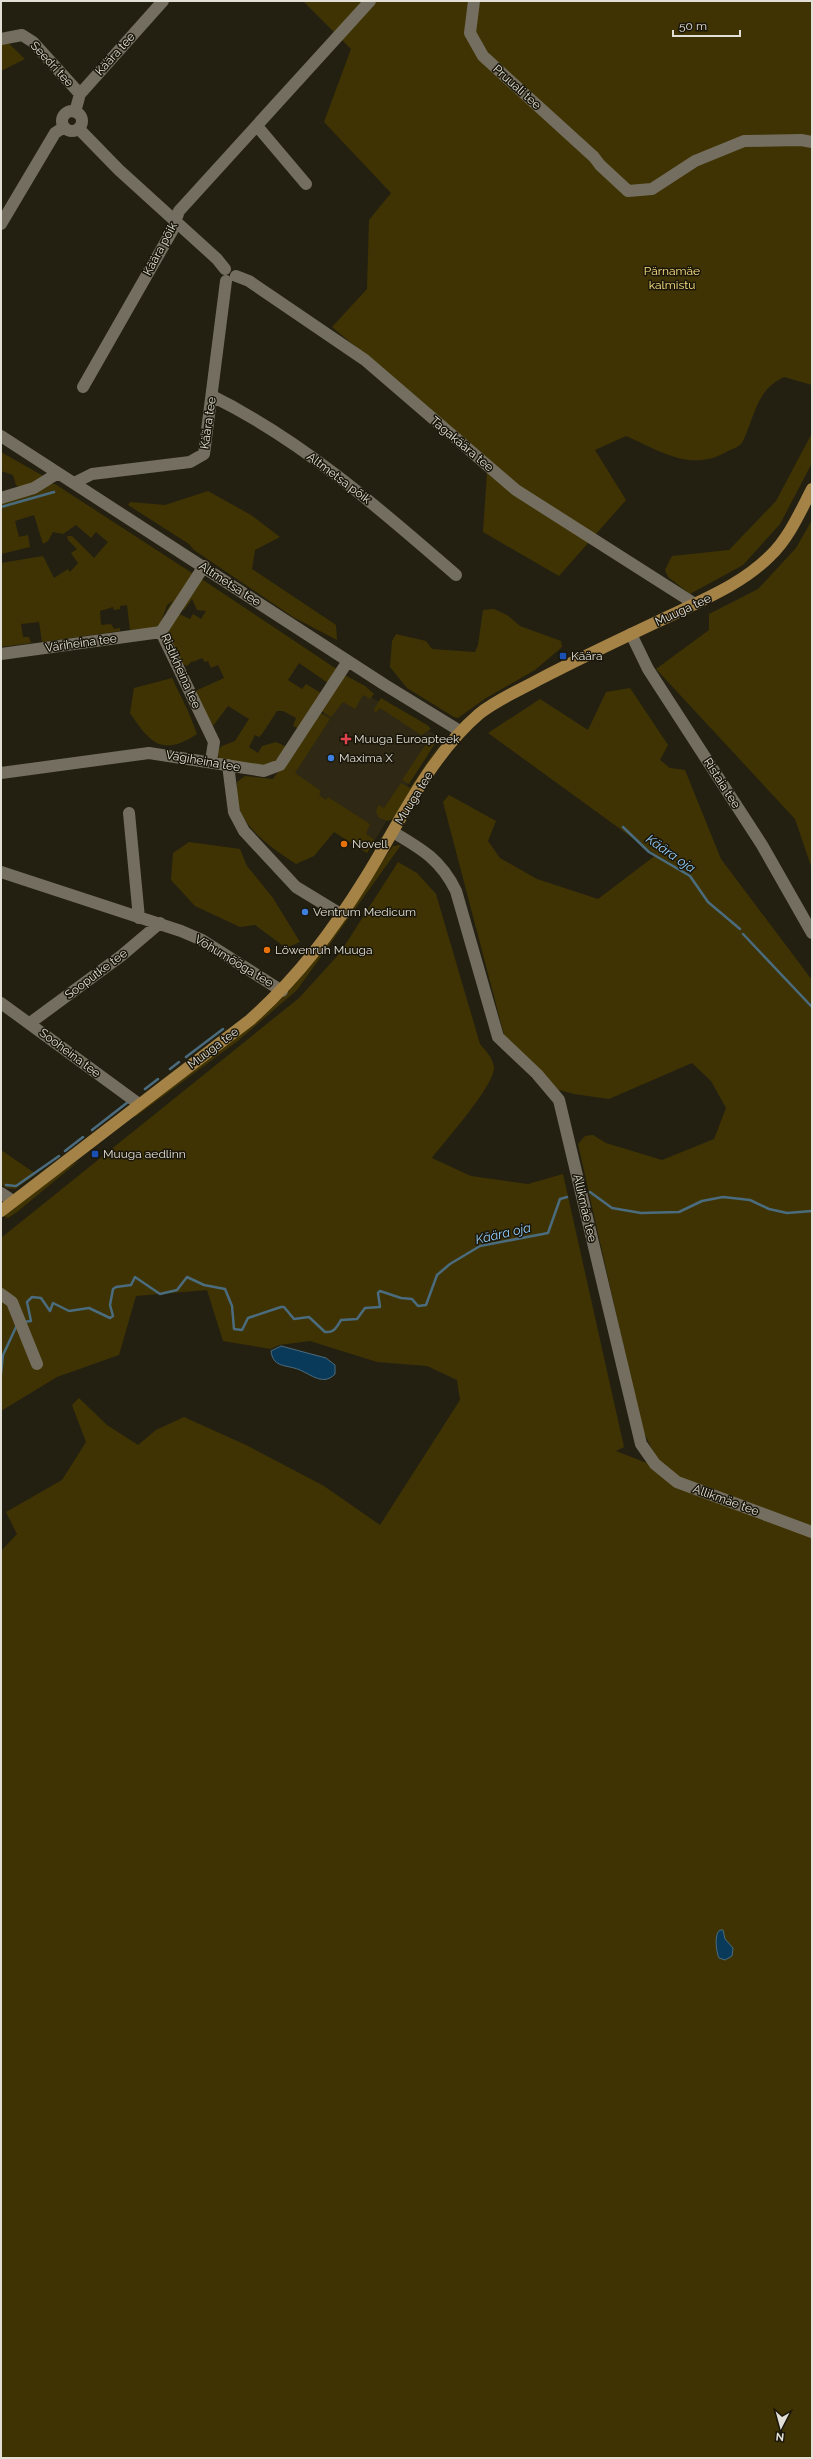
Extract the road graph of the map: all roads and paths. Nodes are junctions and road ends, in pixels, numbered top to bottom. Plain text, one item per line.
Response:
1 (163, 1) edge
2 (370, 1) edge
3 (474, 1) edge
4 (1, 39) edge
5 (80, 94) junction
6 (75, 112) junction
7 (257, 126) junction
8 (64, 127) junction
9 (80, 129) junction
10 (812, 142) edge
11 (306, 184) dead end
12 (175, 221) junction
13 (1, 224) edge
14 (229, 275) junction
15 (83, 387) dead end
16 (212, 396) junction
17 (1, 436) edge
18 (58, 473) junction
19 (74, 483) junction
20 (812, 489) edge
21 (1, 498) edge
22 (204, 566) junction
23 (456, 575) dead end
24 (695, 604) junction
25 (161, 632) junction
26 (631, 634) junction
27 (1, 654) edge
28 (348, 661) junction
29 (460, 731) junction
30 (210, 761) junction
31 (228, 766) junction
32 (1, 774) edge
33 (130, 813) dead end
34 (393, 832) junction
35 (1, 872) edge
36 (342, 914) junction
37 (139, 918) junction
38 (160, 923) junction
39 (812, 933) edge
40 (282, 991) junction
41 (1, 1003) edge
42 (30, 1023) junction
43 (139, 1104) junction
44 (1, 1193) edge
45 (13, 1201) junction
46 (1, 1211) edge
47 (1, 1294) edge
48 (37, 1364) dead end
49 (812, 1532) edge

1 - 5 street, Käära tee
2 - 7 street, Käära põik
3 - 10 street, Pruuali tee
4 - 5 street, Seedri tee
5 - 6 street, Käära tee
6 - 8 street
6 - 9 street
7 - 11 street
7 - 12 street, Käära põik
8 - 9 street
8 - 13 street
9 - 12 street
12 - 14 street
12 - 15 street, Käära põik
14 - 16 street, Käära tee
14 - 24 street, Tagakäära tee
16 - 19 street, Käära tee
16 - 23 street, Altmetsa põik
17 - 18 street, Altmetsa tee
18 - 19 street, Altmetsa tee
18 - 21 street
19 - 22 street, Altmetsa tee
20 - 24 main road, Muuga tee
22 - 25 street, Ristikheina tee
22 - 28 street, Altmetsa tee
24 - 26 main road, Muuga tee
25 - 27 street, Väriheina tee
25 - 30 street, Ristikheina tee
26 - 29 main road, Muuga tee
26 - 39 street, Ristaia tee
28 - 29 street, Altmetsa tee
28 - 31 street, Vägiheina tee
29 - 34 main road, Muuga tee
30 - 31 street, Vägiheina tee
30 - 32 street, Vägiheina tee
31 - 36 street
33 - 37 street
34 - 36 main road, Muuga tee
34 - 49 street, Allikmäe tee
35 - 37 street, Võhumõõga tee
36 - 40 main road, Muuga tee
37 - 38 street, Võhumõõga tee
38 - 40 street, Võhumõõga tee
38 - 42 street, Sooputke tee
40 - 43 main road, Muuga tee
41 - 42 street, Sooheina tee
42 - 43 street, Sooheina tee
43 - 45 main road, Muuga tee
44 - 45 street
45 - 46 main road, Muuga tee
47 - 48 street

